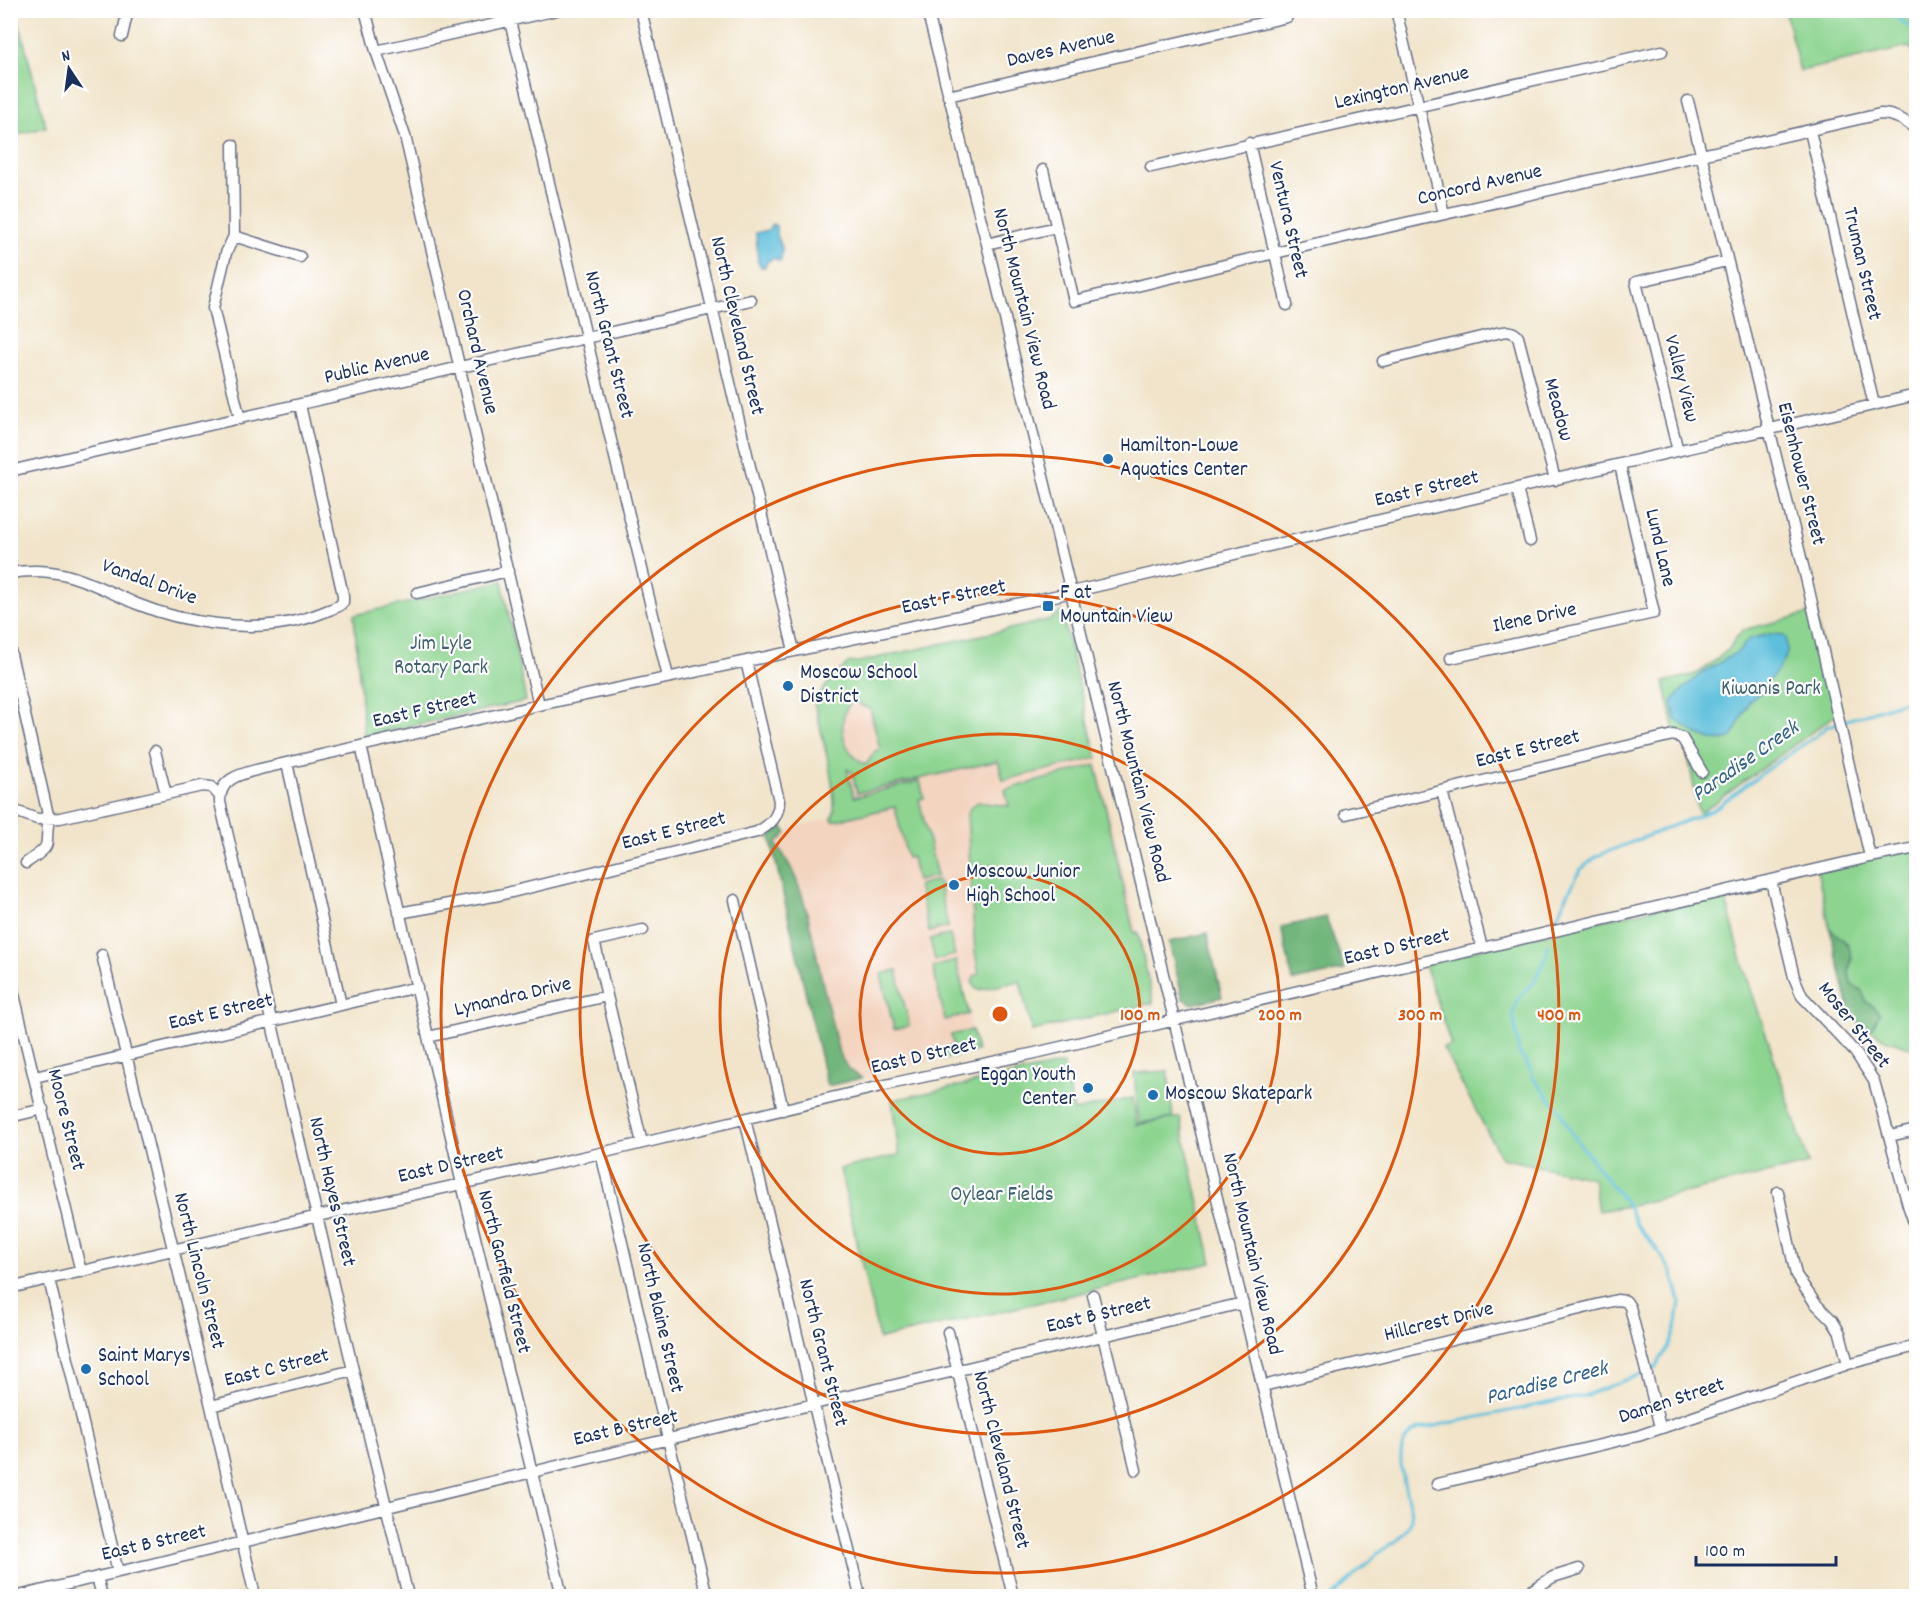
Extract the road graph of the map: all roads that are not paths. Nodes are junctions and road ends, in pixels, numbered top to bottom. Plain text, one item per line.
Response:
1 (128, 10) edge
2 (365, 10) edge
3 (557, 10) edge
4 (641, 10) edge
5 (927, 10) edge
6 (1396, 10) edge
7 (1287, 17) dead end
8 (510, 21) junction
9 (122, 36) dead end
10 (376, 51) junction
11 (1662, 51) dead end
12 (948, 96) junction
13 (1688, 101) dead end
14 (1418, 106) junction
15 (1917, 129) edge
16 (1810, 131) junction
17 (1249, 143) junction
18 (233, 145) dead end
19 (1701, 155) junction
20 (1151, 167) dead end
21 (1043, 170) dead end
22 (1444, 214) junction
23 (1056, 227) junction
24 (234, 236) junction
25 (987, 244) junction
26 (1275, 252) junction
27 (300, 257) dead end
28 (1727, 261) junction
29 (751, 300) dead end
30 (1287, 305) dead end
31 (712, 309) junction
32 (586, 338) junction
33 (1383, 361) dead end
34 (460, 368) junction
35 (1917, 395) edge
36 (300, 405) junction
37 (1875, 405) junction
38 (240, 419) junction
39 (1769, 430) junction
40 (1678, 451) junction
41 (1620, 465) junction
42 (10, 471) edge
43 (1555, 480) junction
44 (1517, 489) junction
45 (1530, 541) dead end
46 (508, 571) junction
47 (10, 573) edge
48 (417, 593) dead end
49 (1071, 593) junction
50 (1628, 619) joint
51 (10, 650) edge
52 (794, 651) junction
53 (1451, 658) dead end
54 (746, 661) junction
55 (668, 677) junction
56 (539, 705) junction
57 (361, 746) junction
58 (155, 751) dead end
59 (287, 763) junction
60 (1702, 772) dead end
61 (1442, 791) junction
62 (166, 794) junction
63 (220, 796) junction
64 (10, 809) edge
65 (1346, 814) dead end
66 (49, 819) junction
67 (1917, 848) edge
68 (1870, 857) junction
69 (26, 863) dead end
70 (1771, 881) junction
71 (735, 900) dead end
72 (399, 913) junction
73 (643, 930) dead end
74 (1482, 948) junction
75 (102, 956) dead end
76 (10, 978) edge
77 (417, 987) junction
78 (607, 996) junction
79 (341, 1005) junction
80 (1175, 1019) junction
81 (271, 1022) junction
82 (428, 1037) junction
83 (126, 1054) junction
84 (35, 1077) junction
85 (43, 1109) junction
86 (783, 1110) junction
87 (10, 1117) edge
88 (745, 1119) junction
89 (1917, 1130) edge
90 (1890, 1136) junction
91 (642, 1143) junction
92 (601, 1153) junction
93 (462, 1184) junction
94 (1778, 1192) dead end
95 (318, 1216) junction
96 (1917, 1228) edge
97 (173, 1250) junction
98 (81, 1272) junction
99 (49, 1279) junction
100 (10, 1288) edge
101 (1093, 1295) dead end
102 (1243, 1303) junction
103 (948, 1332) dead end
104 (1103, 1335) junction
105 (1917, 1346) edge
106 (1848, 1364) junction
107 (353, 1370) junction
108 (958, 1370) junction
109 (1263, 1386) junction
110 (814, 1404) junction
111 (211, 1406) junction
112 (1660, 1427) junction
113 (668, 1439) junction
114 (1136, 1470) dead end
115 (531, 1472) junction
116 (1437, 1484) dead end
117 (387, 1507) junction
118 (242, 1542) junction
119 (1579, 1569) dead end
120 (118, 1572) junction
121 (97, 1577) junction
122 (19, 1596) edge
123 (102, 1596) edge
124 (255, 1596) edge
125 (408, 1596) edge
126 (562, 1596) edge
127 (707, 1596) edge
128 (860, 1596) edge
129 (1013, 1596) edge
130 (1313, 1596) edge
131 (1524, 1596) edge

1 - 9 street
2 - 10 street, Orchard Avenue
3 - 8 street
4 - 31 street, North Cleveland Street
5 - 12 street, North Mountain View Road
6 - 14 street
7 - 12 street, Daves Avenue
8 - 10 street
8 - 32 street, North Grant Street
10 - 34 street, Orchard Avenue
11 - 14 street, Lexington Avenue
12 - 25 street, North Mountain View Road
13 - 19 street, Eisenhower Street
14 - 17 street, Lexington Avenue
14 - 22 street
15 - 16 street, Concord Avenue
16 - 19 street, Concord Avenue
16 - 37 street, Truman Street
17 - 20 street, Lexington Avenue
17 - 26 street, Ventura Street
18 - 24 street
19 - 22 street, Concord Avenue
19 - 28 street, Eisenhower Street
21 - 23 street
22 - 26 street, Concord Avenue
23 - 25 street
23 - 26 street, Concord Avenue
24 - 27 street
24 - 38 street
25 - 49 street, North Mountain View Road
26 - 30 street, Ventura Street
28 - 39 street, Eisenhower Street
28 - 40 street, Valley View
29 - 31 street, Public Avenue
31 - 32 street, Public Avenue
31 - 52 street, North Cleveland Street
32 - 34 street, Public Avenue
32 - 55 street, North Grant Street
33 - 43 street, Meadow
34 - 36 street, Public Avenue
34 - 46 street, Orchard Avenue
35 - 37 street, East F Street
36 - 38 street, Public Avenue
36 - 47 street, Vandal Drive
37 - 39 street, East F Street
38 - 42 street, Public Avenue
39 - 40 street, East F Street
39 - 68 street, Eisenhower Street
40 - 41 street, East F Street
41 - 43 street, East F Street
41 - 50 street, Lund Lane
43 - 44 street, East F Street
44 - 45 street
44 - 49 street, East F Street
46 - 48 street
46 - 56 street, Orchard Avenue
49 - 52 street, East F Street
49 - 80 street, North Mountain View Road
50 - 53 street, Ilene Drive
51 - 66 street
52 - 54 street, East F Street
54 - 55 street, East F Street
54 - 72 street, East E Street
55 - 56 street, East F Street
56 - 57 street, East F Street
57 - 59 street, East F Street
57 - 72 street, North Garfield Street
58 - 62 street
59 - 63 street, East F Street
59 - 79 street
60 - 61 street, East E Street
61 - 65 street, East E Street
61 - 74 street
62 - 63 street
62 - 66 street
63 - 81 street, North Hayes Street
64 - 66 street
66 - 69 street
67 - 68 street, East D Street
68 - 70 street, East D Street
70 - 74 street, East D Street
70 - 90 street, Moser Street
71 - 86 street
72 - 77 street, North Garfield Street
73 - 78 street
74 - 80 street, East D Street
75 - 83 street, North Lincoln Street
76 - 84 street, Moore Street
77 - 79 street, East E Street
77 - 82 street, North Garfield Street
78 - 82 street, Lynandra Drive
78 - 91 street
79 - 81 street, East E Street
80 - 86 street, East D Street
80 - 102 street, North Mountain View Road
81 - 83 street, East E Street
81 - 95 street, North Hayes Street
82 - 93 street, North Garfield Street
83 - 84 street, East E Street
83 - 97 street, North Lincoln Street
84 - 85 street, Moore Street
85 - 87 street
85 - 98 street, Moore Street
86 - 88 street, East D Street
88 - 91 street, East D Street
88 - 110 street, North Grant Street
89 - 90 street
90 - 96 street, Moser Street
91 - 92 street, East D Street
92 - 93 street, East D Street
92 - 113 street, North Blaine Street
93 - 95 street, East D Street
93 - 115 street, North Garfield Street
94 - 106 street
95 - 97 street, East D Street
95 - 107 street, North Hayes Street
97 - 98 street, East D Street
97 - 111 street, North Lincoln Street
98 - 99 street, East D Street
99 - 100 street, East D Street
99 - 120 street
101 - 104 street
102 - 104 street, East B Street
102 - 109 street, North Mountain View Road
103 - 108 street, North Cleveland Street
104 - 108 street, East B Street
104 - 114 street
105 - 106 street, Damen Street
106 - 112 street, Damen Street
107 - 111 street, East C Street
107 - 117 street, North Hayes Street
108 - 110 street, East B Street
108 - 129 street, North Cleveland Street
109 - 112 street, Hillcrest Drive
109 - 130 street, North Mountain View Road
110 - 113 street, East B Street
110 - 128 street, North Grant Street
111 - 118 street, North Lincoln Street
112 - 116 street, Damen Street
113 - 115 street, East B Street
113 - 127 street, North Blaine Street
115 - 117 street, East B Street
115 - 126 street, North Garfield Street
117 - 118 street, East B Street
117 - 125 street, North Hayes Street
118 - 120 street, East B Street
118 - 124 street, North Lincoln Street
119 - 131 street
120 - 121 street, East B Street
121 - 122 street, East B Street
121 - 123 street

